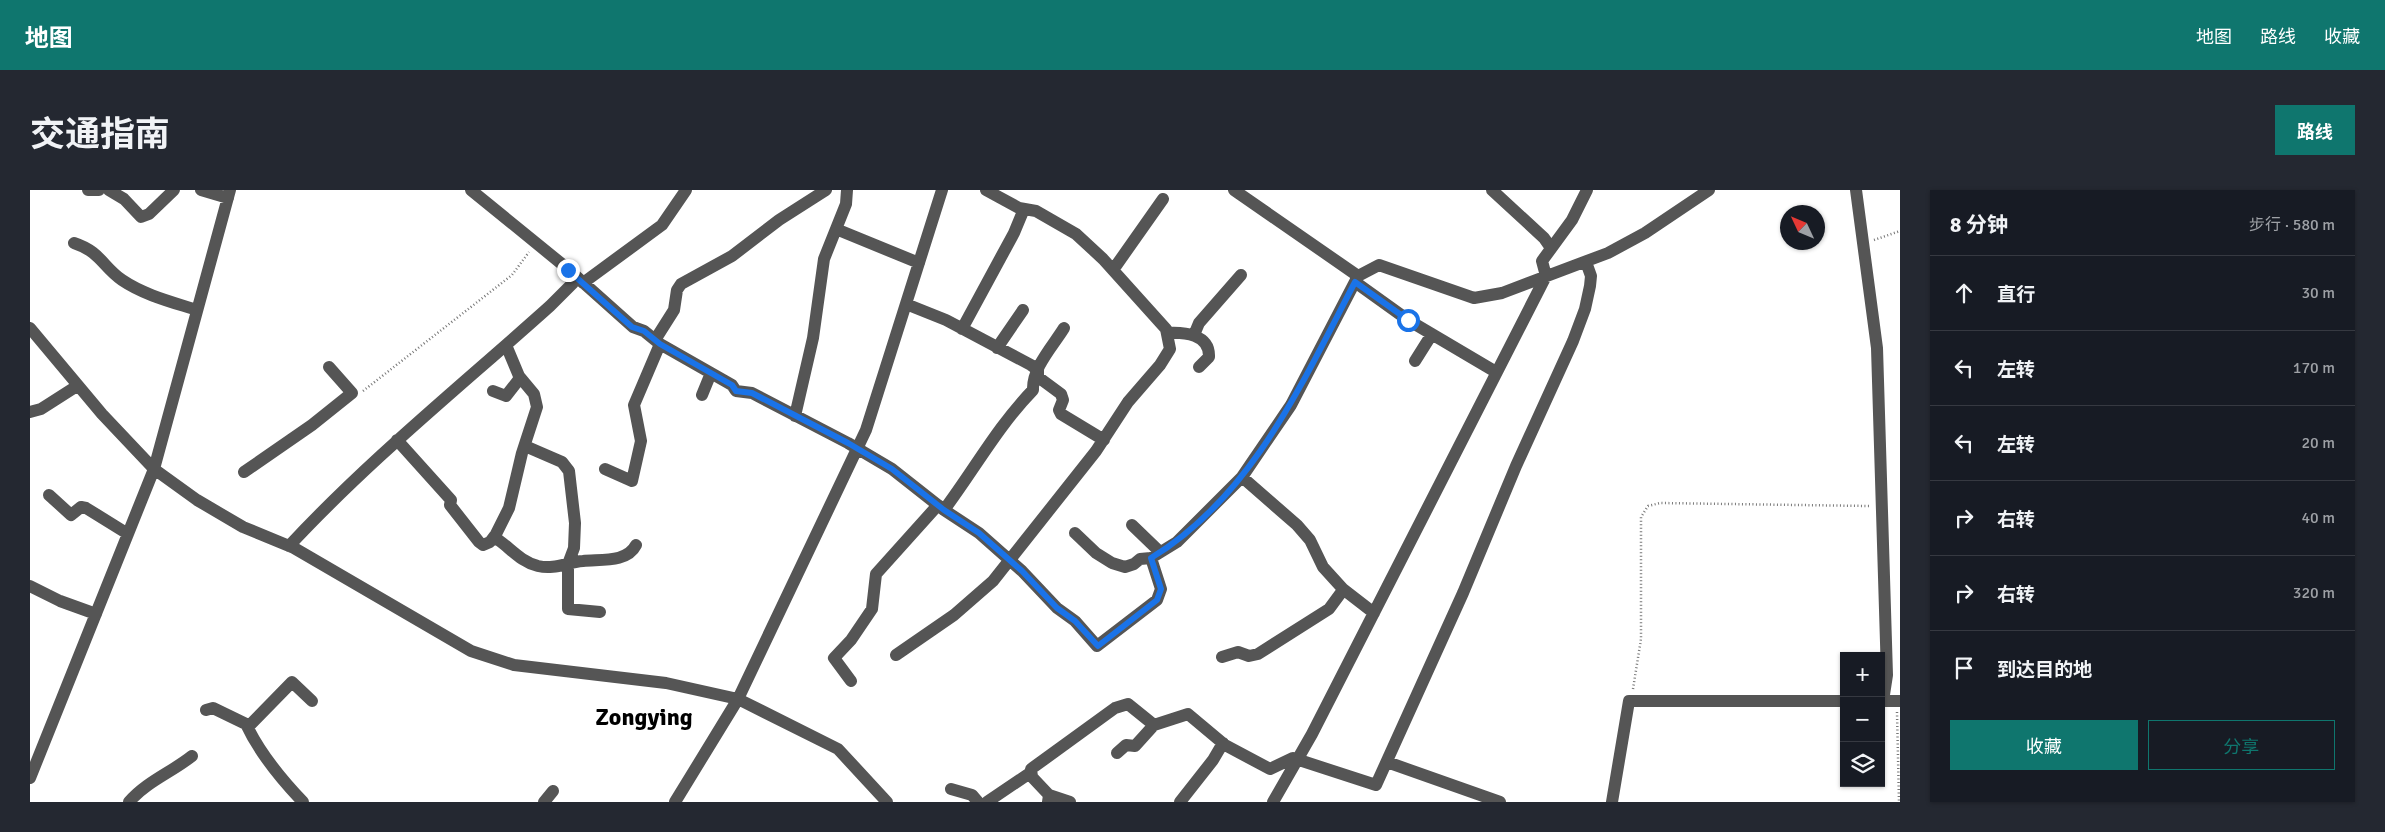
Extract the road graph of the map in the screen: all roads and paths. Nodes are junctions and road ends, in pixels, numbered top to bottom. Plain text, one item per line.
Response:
1 (88, 190) edge
2 (99, 190) edge
3 (109, 190) edge
4 (174, 190) edge
5 (201, 190) edge
6 (471, 190) edge
7 (686, 190) edge
8 (826, 190) edge
9 (847, 190) edge
10 (942, 190) edge
11 (986, 190) edge
12 (1234, 190) edge
13 (1492, 190) edge
14 (1587, 190) edge
15 (1709, 190) edge
16 (1856, 190) edge
17 (229, 194) edge
18 (1163, 198) dead end
19 (1024, 209) junction
20 (836, 229) junction
21 (1900, 231) edge
22 (1862, 240) junction
23 (74, 243) dead end
24 (536, 243) junction
25 (1550, 248) junction
26 (1586, 262) junction
27 (919, 263) junction
28 (1113, 270) junction
29 (573, 274) junction
30 (1241, 275) dead end
31 (1546, 276) junction
32 (1356, 279) junction
33 (583, 282) junction
34 (906, 304) junction
35 (197, 310) junction
36 (1023, 310) dead end
37 (30, 328) edge
38 (1064, 328) dead end
39 (962, 329) junction
40 (1167, 333) junction
41 (1432, 334) junction
42 (1194, 335) junction
43 (658, 342) junction
44 (506, 345) junction
45 (997, 348) junction
46 (1415, 361) dead end
47 (1199, 366) dead end
48 (329, 367) dead end
49 (1038, 370) junction
50 (1496, 372) junction
51 (711, 373) junction
52 (520, 378) junction
53 (77, 386) junction
54 (493, 391) dead end
55 (361, 393) dead end
56 (702, 395) dead end
57 (30, 412) edge
58 (795, 416) junction
59 (397, 440) junction
60 (1104, 440) junction
61 (525, 446) junction
62 (857, 450) junction
63 (605, 469) dead end
64 (154, 470) junction
65 (244, 472) dead end
66 (1242, 477) junction
67 (49, 495) dead end
68 (941, 507) junction
69 (1881, 507) junction
70 (1132, 525) dead end
71 (1075, 533) dead end
72 (128, 534) junction
73 (494, 537) junction
74 (636, 545) dead end
75 (289, 546) junction
76 (1156, 555) junction
77 (1010, 561) junction
78 (568, 564) junction
79 (30, 586) edge
80 (1343, 590) junction
81 (600, 612) dead end
82 (1374, 612) junction
83 (96, 614) junction
84 (896, 655) dead end
85 (1222, 657) dead end
86 (851, 681) dead end
87 (1883, 697) edge
88 (738, 699) junction
89 (1632, 700) junction
90 (312, 701) dead end
91 (1840, 701) edge
92 (1885, 701) edge
93 (1898, 701) edge
94 (206, 710) dead end
95 (1154, 725) junction
96 (248, 727) junction
97 (1223, 743) junction
98 (1117, 753) dead end
99 (192, 756) dead end
100 (1297, 760) junction
101 (1387, 762) junction
102 (1030, 773) junction
103 (30, 778) edge
104 (952, 789) dead end
105 (553, 791) dead end
106 (1048, 798) edge
107 (1478, 798) edge
108 (129, 802) edge
109 (303, 802) edge
110 (544, 802) edge
111 (675, 802) edge
112 (887, 802) edge
113 (978, 802) edge
114 (987, 802) edge
115 (1070, 802) edge
116 (1180, 802) edge
117 (1273, 802) edge
118 (1500, 802) edge
119 (1612, 802) edge
120 (1899, 802) edge

1 - 2 street
3 - 4 street
5 - 17 street
6 - 24 street
7 - 33 street
8 - 43 street
9 - 20 street
10 - 27 street
11 - 19 street
12 - 32 street
13 - 25 street
14 - 25 street
15 - 26 street
16 - 22 street
17 - 35 street
18 - 28 street
19 - 28 street
19 - 39 street
20 - 27 street
20 - 58 street
21 - 22 path
22 - 69 street
23 - 35 street
24 - 29 street
24 - 55 path
25 - 31 street
26 - 31 street
26 - 101 street
27 - 34 street
28 - 40 street
29 - 33 street
29 - 44 street
30 - 42 street
31 - 32 street
31 - 50 street
32 - 41 street
32 - 66 street
33 - 43 street
34 - 39 street
34 - 62 street
35 - 64 street
36 - 45 street
37 - 53 street
38 - 49 street
39 - 45 street
40 - 42 street
40 - 60 street
41 - 46 street
41 - 50 street
42 - 47 street
43 - 51 street
43 - 63 street
44 - 52 street
44 - 59 street
45 - 49 street
48 - 65 street
49 - 60 street
49 - 68 street
50 - 82 street
51 - 56 street
51 - 58 street
52 - 54 street
52 - 61 street
53 - 57 street
53 - 64 street
58 - 62 street
59 - 73 street
59 - 75 street
60 - 77 street
61 - 73 street
61 - 78 street
62 - 68 street
62 - 88 street
64 - 72 street
64 - 75 street
66 - 76 street
66 - 80 street
67 - 72 street
68 - 77 street
68 - 86 street
69 - 87 street
69 - 89 path
70 - 76 street
71 - 76 street
72 - 83 street
73 - 78 street
74 - 78 street
75 - 88 street
76 - 77 street
77 - 84 street
78 - 81 street
79 - 83 street
80 - 82 street
80 - 85 street
82 - 100 street
83 - 103 street
88 - 111 street
88 - 112 street
89 - 91 street
89 - 119 street
90 - 96 street
92 - 93 street
93 - 120 path
94 - 96 street
95 - 97 street
95 - 98 street
95 - 102 street
96 - 109 street
97 - 100 street
97 - 116 street
99 - 108 street
100 - 101 street
100 - 117 street
101 - 107 street
102 - 106 street
102 - 114 street
104 - 113 street
105 - 110 street
106 - 115 street
107 - 118 street

